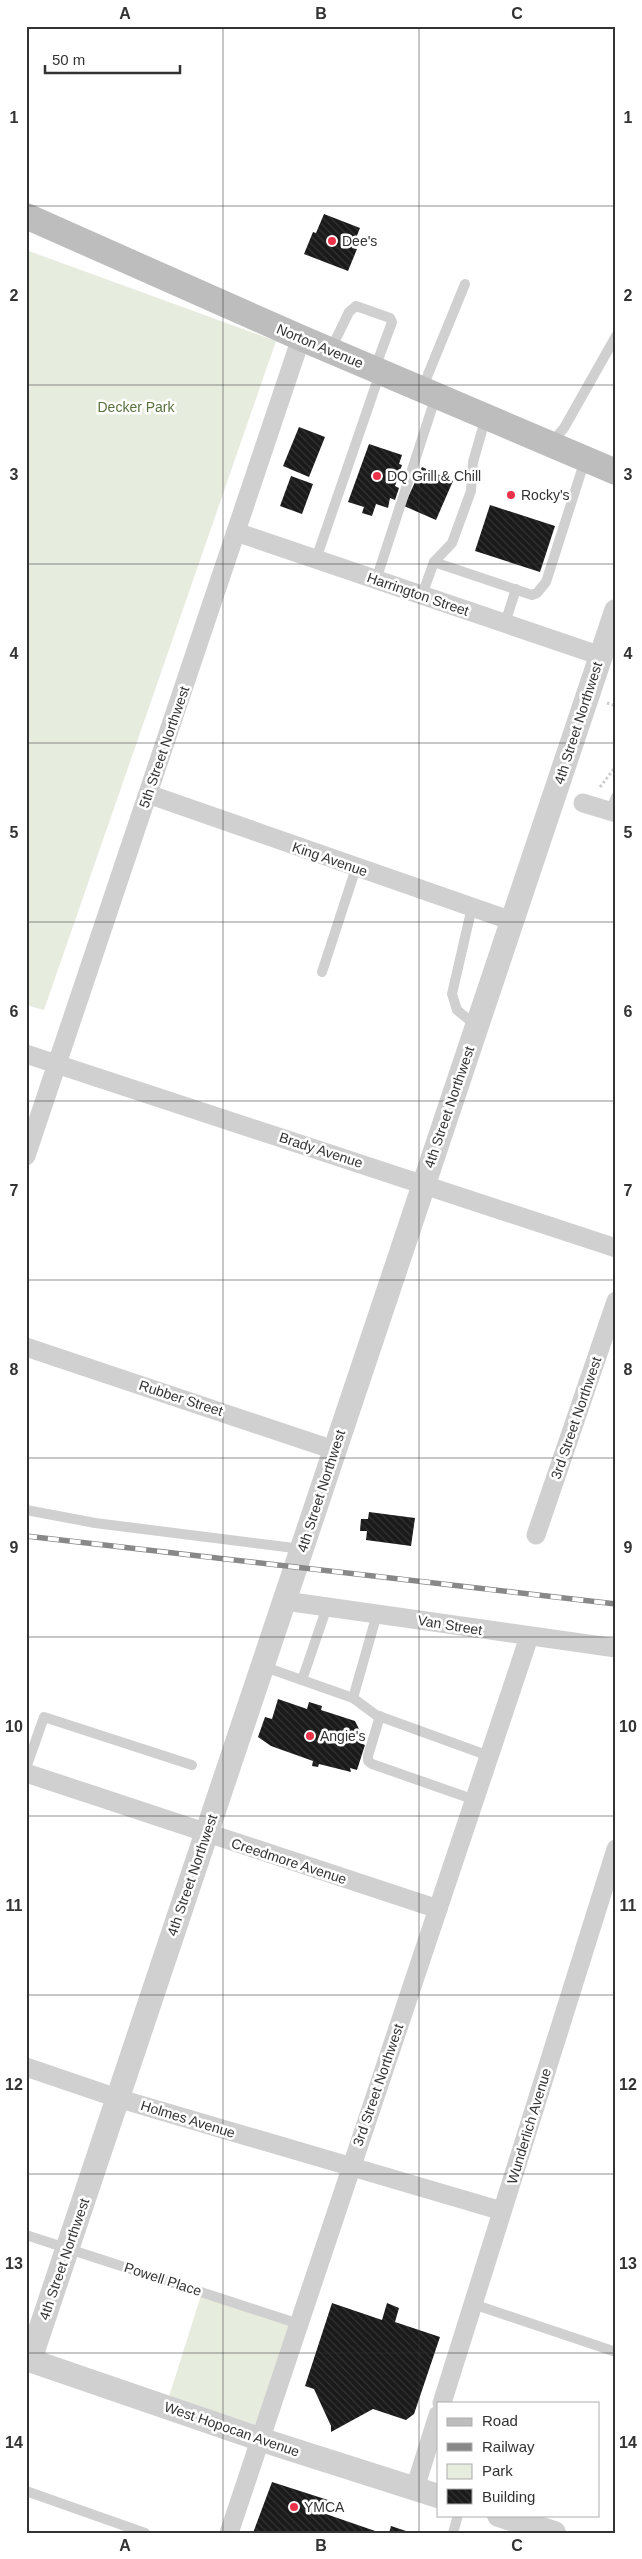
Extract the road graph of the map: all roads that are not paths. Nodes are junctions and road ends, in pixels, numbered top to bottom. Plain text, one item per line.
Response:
1 (26, 216) edge
2 (465, 284) dead end
3 (616, 336) edge
4 (301, 338) junction
5 (331, 350) junction
6 (378, 370) junction
7 (429, 392) junction
8 (486, 416) junction
9 (549, 445) junction
10 (585, 459) junction
11 (616, 472) edge
12 (236, 532) junction
13 (316, 559) junction
14 (434, 562) junction
15 (376, 580) junction
16 (516, 590) junction
17 (422, 595) junction
18 (616, 611) edge
19 (505, 623) junction
20 (601, 656) junction
21 (148, 794) junction
22 (584, 803) dead end
23 (614, 807) edge
24 (356, 868) junction
25 (472, 907) junction
26 (512, 921) junction
27 (322, 972) dead end
28 (478, 1022) junction
29 (26, 1054) edge
30 (57, 1064) junction
31 (26, 1156) edge
32 (424, 1183) junction
33 (616, 1248) edge
34 (616, 1301) edge
35 (26, 1347) edge
36 (334, 1450) junction
37 (26, 1510) edge
38 (536, 1535) dead end
39 (302, 1549) junction
40 (285, 1601) junction
41 (327, 1607) junction
42 (377, 1614) junction
43 (529, 1637) junction
44 (616, 1648) edge
45 (262, 1666) junction
46 (302, 1680) junction
47 (353, 1698) junction
48 (380, 1716) junction
49 (489, 1756) junction
50 (192, 1765) dead end
51 (26, 1768) edge
52 (26, 1773) edge
53 (475, 1800) junction
54 (206, 1834) junction
55 (616, 1849) edge
56 (438, 1909) junction
57 (26, 2068) edge
58 (118, 2098) junction
59 (350, 2167) junction
60 (502, 2210) junction
61 (26, 2235) edge
62 (68, 2248) junction
63 (473, 2304) junction
64 (299, 2324) junction
65 (616, 2352) edge
66 (27, 2363) edge
67 (442, 2402) edge
68 (437, 2418) edge
69 (259, 2439) junction
70 (415, 2488) junction
71 (26, 2491) edge
72 (437, 2496) edge
73 (458, 2516) edge
74 (506, 2522) edge
75 (145, 2533) edge
76 (229, 2533) edge
77 (453, 2533) edge
78 (554, 2533) edge

1 - 4 main road, Norton Avenue
2 - 7 lane
3 - 9 lane
4 - 5 main road, Norton Avenue
4 - 12 street, 5th Street Northwest
5 - 6 main road, Norton Avenue
5 - 6 lane
6 - 7 main road, Norton Avenue
6 - 13 lane
7 - 8 main road, Norton Avenue
7 - 15 lane
8 - 9 main road, Norton Avenue
8 - 14 lane
9 - 10 main road, Norton Avenue
10 - 11 main road, Norton Avenue
10 - 16 lane
12 - 13 street, Harrington Street
12 - 21 street, 5th Street Northwest
13 - 15 street, Harrington Street
14 - 16 lane
14 - 17 lane
15 - 17 street, Harrington Street
16 - 19 lane
17 - 19 street, Harrington Street
18 - 20 street, 4th Street Northwest
19 - 20 street, Harrington Street
20 - 26 street, 4th Street Northwest
21 - 24 street, King Avenue
21 - 30 street, 5th Street Northwest
22 - 23 street
24 - 25 street, King Avenue
24 - 27 lane
25 - 26 street, King Avenue
25 - 28 lane
26 - 28 street, 4th Street Northwest
28 - 32 street, 4th Street Northwest
29 - 30 street, Brady Avenue
30 - 31 street, 5th Street Northwest
30 - 32 street, Brady Avenue
32 - 33 street, Brady Avenue
32 - 36 street, 4th Street Northwest
34 - 38 street, 3rd Street Northwest
35 - 36 street, Rubber Street
36 - 39 street, 4th Street Northwest
37 - 39 lane
39 - 40 street, 4th Street Northwest
40 - 41 street, Van Street
40 - 45 street, 4th Street Northwest
41 - 42 street, Van Street
41 - 46 lane
42 - 43 street, Van Street
42 - 47 lane
43 - 44 street, Van Street
43 - 49 street, 3rd Street Northwest
45 - 46 lane
45 - 54 street, 4th Street Northwest
46 - 47 lane
47 - 48 lane
48 - 49 lane
48 - 53 lane
49 - 53 street, 3rd Street Northwest
50 - 51 lane
52 - 54 street, Creedmore Avenue
53 - 56 street, 3rd Street Northwest
54 - 56 street, Creedmore Avenue
54 - 58 street, 4th Street Northwest
55 - 60 street, Wunderlich Avenue
56 - 59 street, 3rd Street Northwest
57 - 58 street, Holmes Avenue
58 - 59 street, Holmes Avenue
58 - 62 street, 4th Street Northwest
59 - 60 street, Holmes Avenue
59 - 64 street, 3rd Street Northwest
60 - 63 street, Wunderlich Avenue
61 - 62 lane, Powell Place
62 - 64 lane, Powell Place
62 - 66 street, 4th Street Northwest
63 - 65 lane
63 - 67 street, Wunderlich Avenue
64 - 69 street, 3rd Street Northwest
66 - 69 street, West Hopocan Avenue
68 - 70 street
69 - 70 street, West Hopocan Avenue
69 - 76 street, 3rd Street Northwest
70 - 72 street, West Hopocan Avenue
71 - 75 lane
73 - 77 lane
74 - 78 street

